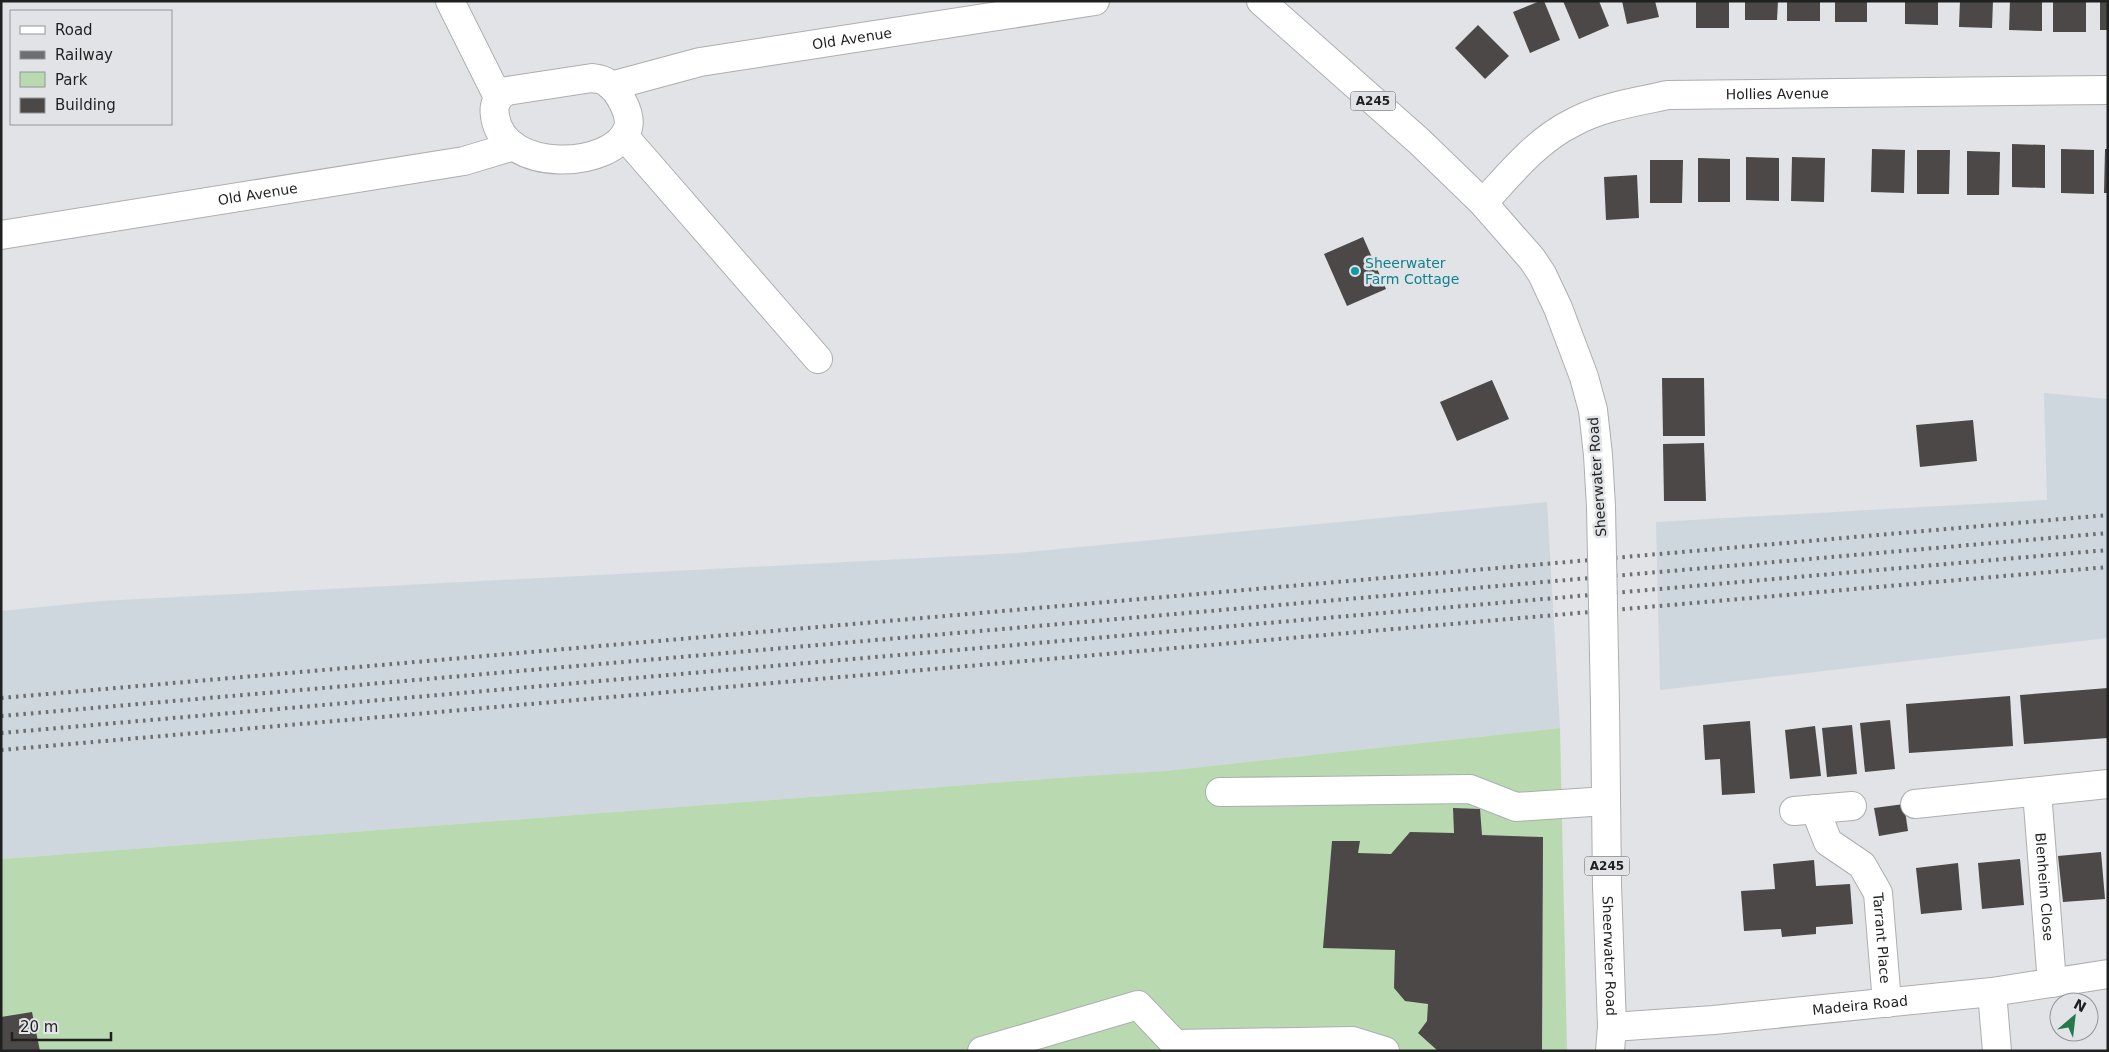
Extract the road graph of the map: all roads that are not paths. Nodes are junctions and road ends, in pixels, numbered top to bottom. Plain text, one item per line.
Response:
1 (450, 1) edge
2 (1095, 1) edge
3 (1261, 1) edge
4 (612, 86) junction
5 (2108, 90) edge
6 (498, 97) junction
7 (624, 136) junction
8 (514, 146) junction
9 (1483, 203) junction
10 (1, 234) edge
11 (818, 359) dead end
12 (2108, 784) edge
13 (1220, 792) dead end
14 (2037, 792) junction
15 (1606, 801) junction
16 (1915, 804) dead end
17 (1852, 806) dead end
18 (2108, 974) edge
19 (2052, 983) junction
20 (1992, 992) junction
21 (1887, 1002) junction
22 (1611, 1039) edge
23 (982, 1051) edge
24 (1385, 1051) edge
25 (1998, 1051) edge

1 - 6 street
2 - 4 street, Old Avenue
3 - 9 street, Sheerwater Road / A245
4 - 6 street
4 - 7 street
5 - 9 street, Hollies Avenue
6 - 8 street
7 - 8 street
7 - 11 street
8 - 10 street, Old Avenue
9 - 15 street, Sheerwater Road / A245, bridge
12 - 14 street
13 - 15 street
14 - 16 street
14 - 19 street, Blenheim Close
15 - 22 street, Sheerwater Road / A245
17 - 21 street, Tarrant Place
18 - 19 street, Madeira Road
19 - 20 street, Madeira Road
20 - 21 street, Madeira Road
20 - 25 street
21 - 22 street, Madeira Road
23 - 24 street

